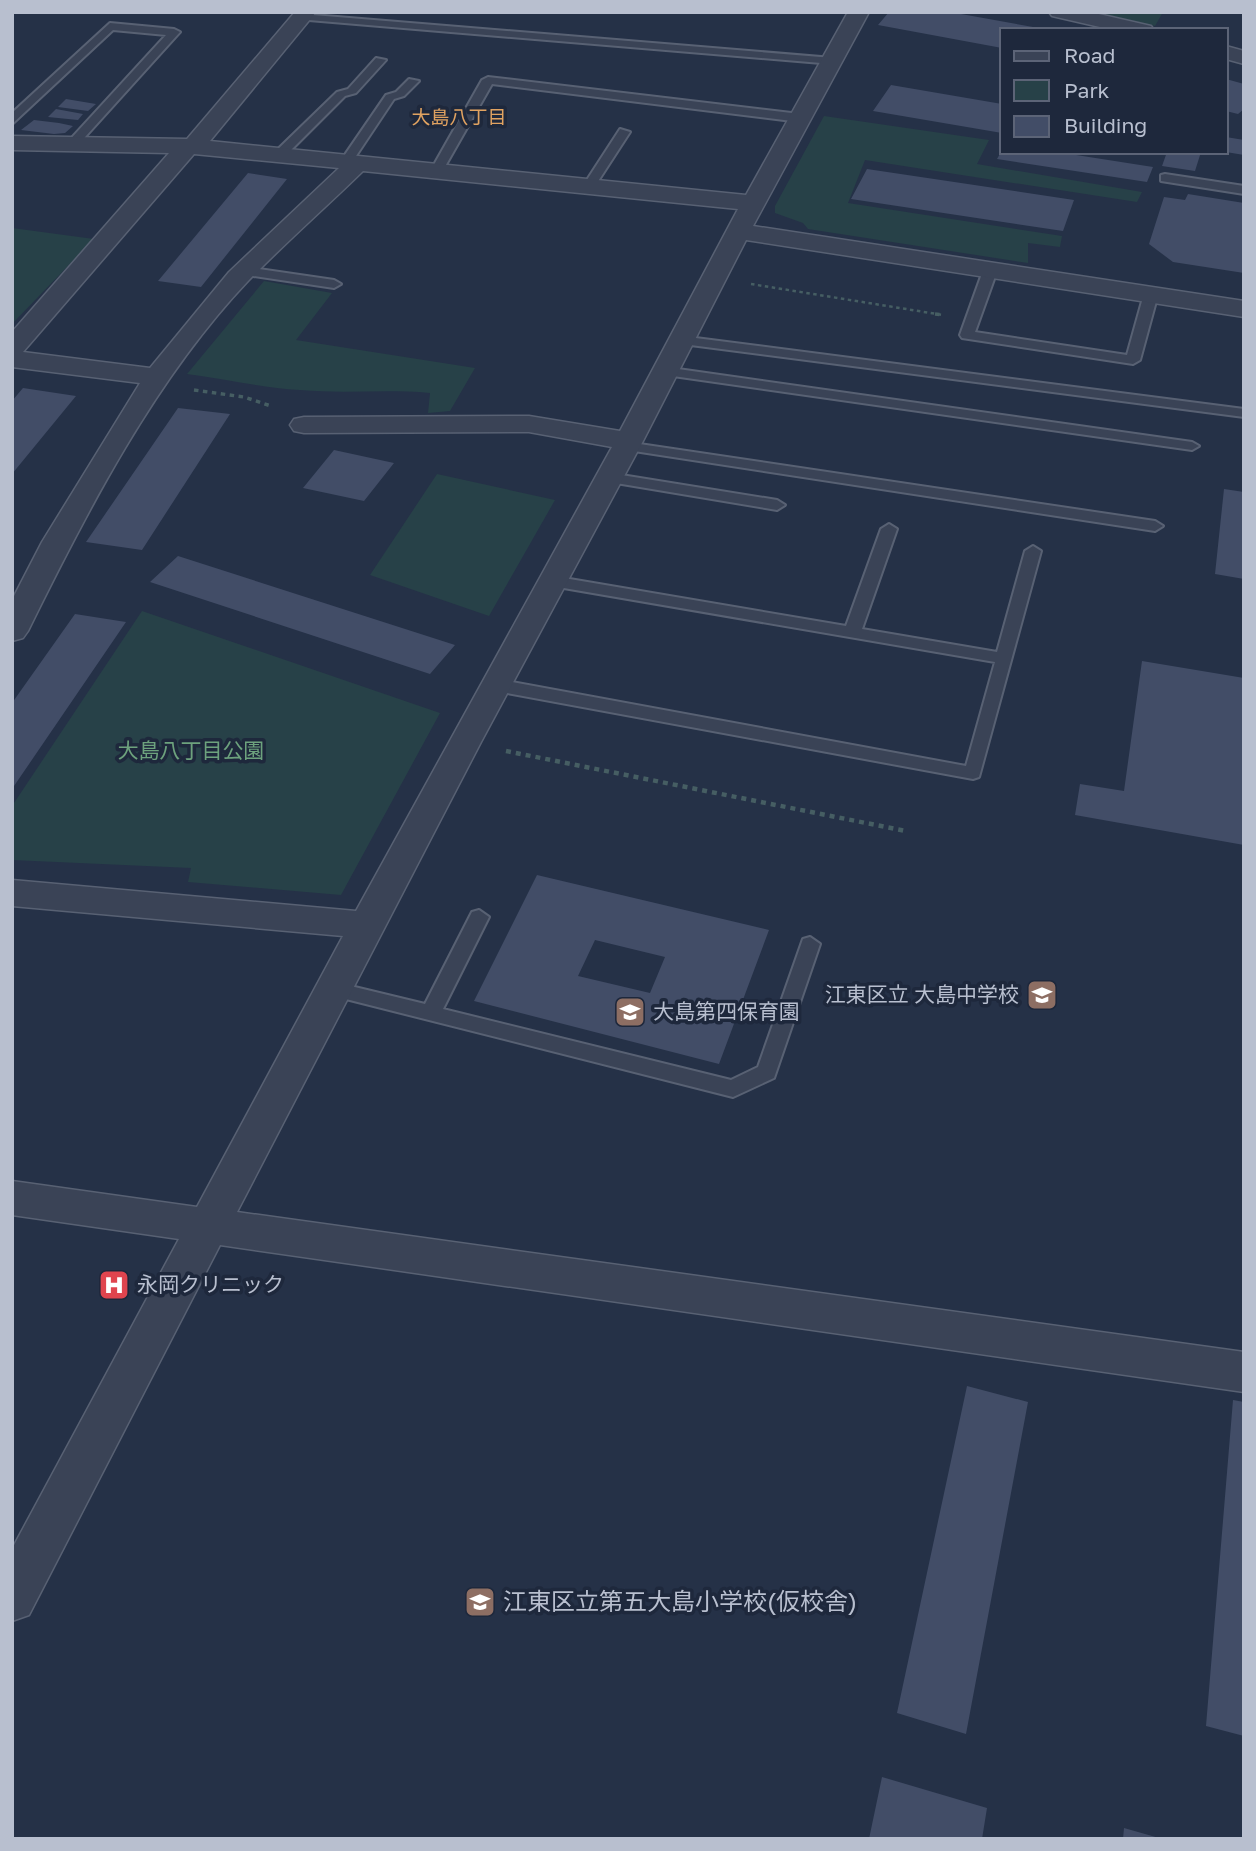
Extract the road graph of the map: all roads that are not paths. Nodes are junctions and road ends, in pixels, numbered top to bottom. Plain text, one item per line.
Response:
1 (859, 12) edge
2 (1059, 12) edge
3 (303, 15) edge
4 (1134, 28) edge
5 (380, 60) dead end
6 (833, 61) junction
7 (413, 81) dead end
8 (800, 118) junction
9 (12, 120) edge
10 (624, 132) dead end
11 (12, 143) edge
12 (72, 144) junction
13 (190, 147) junction
14 (279, 155) junction
15 (352, 162) junction
16 (437, 170) junction
17 (1165, 178) dead end
18 (589, 186) junction
19 (1244, 190) edge
20 (753, 203) junction
21 (737, 231) junction
22 (991, 268) junction
23 (245, 271) junction
24 (334, 284) dead end
25 (1151, 294) junction
26 (1244, 309) edge
27 (680, 340) junction
28 (12, 349) edge
29 (12, 359) edge
30 (664, 371) junction
31 (169, 383) junction
32 (1244, 413) edge
33 (304, 425) road end
34 (627, 444) junction
35 (1192, 446) dead end
36 (609, 478) junction
37 (777, 505) dead end
38 (1155, 526) dead end
39 (889, 529) dead end
40 (1033, 551) dead end
41 (552, 582) junction
42 (12, 631) edge
43 (852, 633) junction
44 (1003, 658) junction
45 (496, 685) junction
46 (12, 893) edge
47 (478, 917) dead end
48 (367, 925) junction
49 (810, 944) dead end
50 (334, 989) junction
51 (431, 1013) junction
52 (12, 1198) edge
53 (209, 1226) junction
54 (1244, 1372) edge
55 (12, 1598) edge

1 - 6 street
2 - 4 street
3 - 6 lane
3 - 13 street
5 - 14 lane
6 - 8 street
7 - 15 lane
8 - 16 lane
8 - 20 street
9 - 12 lane
10 - 18 lane
11 - 12 street
12 - 13 street
13 - 14 street
13 - 28 street
14 - 15 street
15 - 16 street
15 - 23 street
16 - 18 street
17 - 19 lane
18 - 20 street
20 - 21 street
21 - 22 street
21 - 27 street
22 - 25 street
22 - 25 lane
23 - 24 lane
23 - 31 street
25 - 26 street
27 - 30 street
27 - 32 lane
29 - 31 street
30 - 34 street
30 - 35 lane
31 - 42 street
33 - 34 street
34 - 36 street
34 - 38 lane
36 - 37 lane
36 - 41 street
39 - 43 lane
40 - 44 lane
41 - 43 lane
41 - 45 street
43 - 44 lane
44 - 45 lane
45 - 48 street
46 - 48 street
47 - 51 lane
48 - 50 street
49 - 51 lane
50 - 51 lane
50 - 53 street
52 - 53 street
53 - 54 street
53 - 55 street

